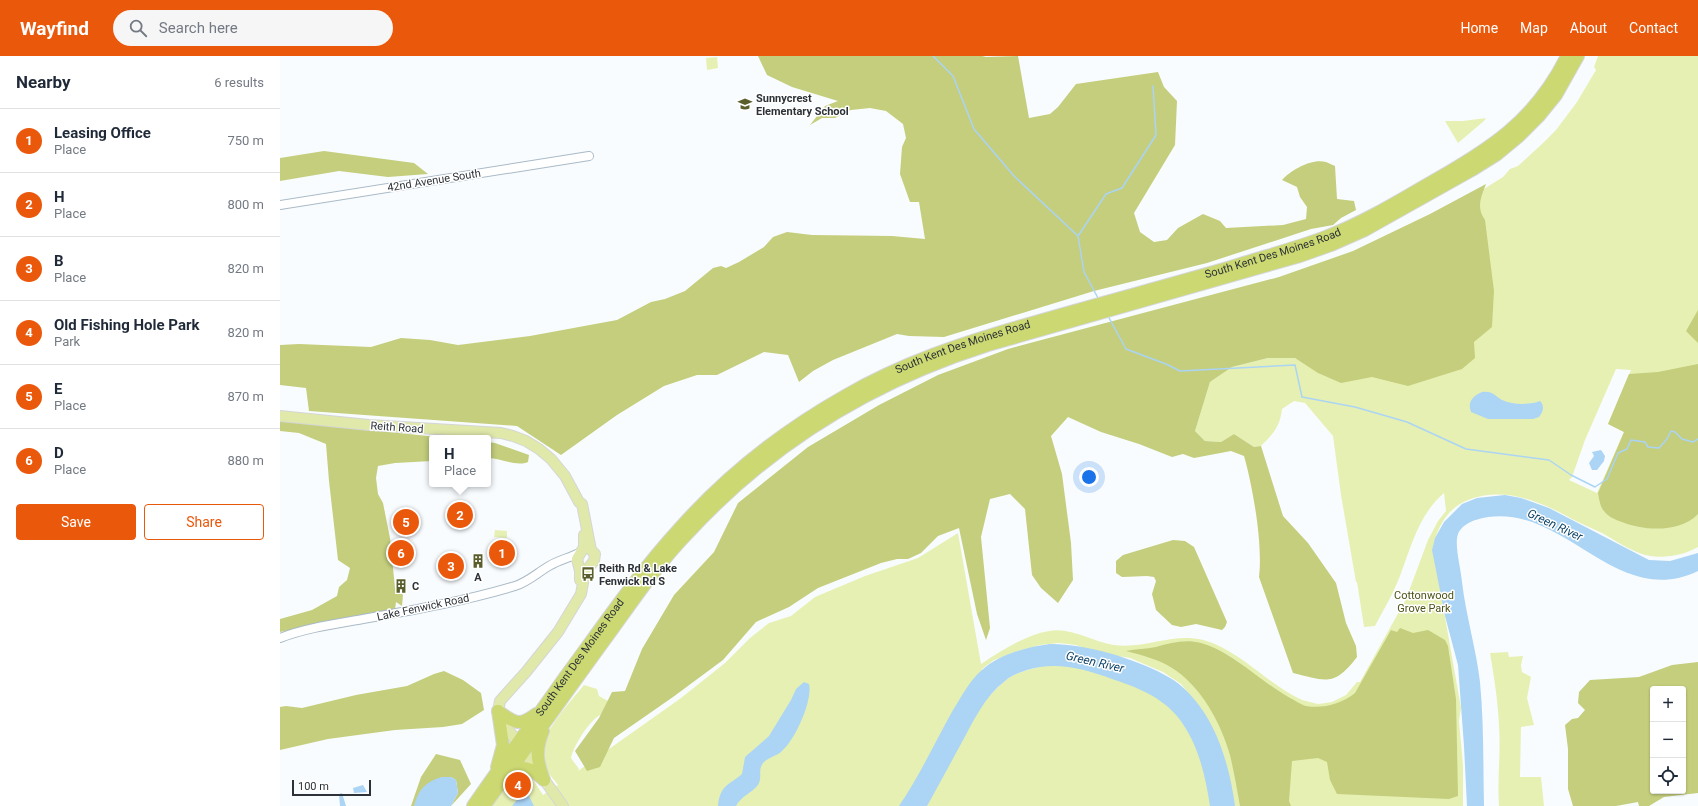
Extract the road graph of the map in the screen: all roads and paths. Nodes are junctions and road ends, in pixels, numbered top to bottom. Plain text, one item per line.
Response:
1 (1567, 56) edge
2 (1578, 56) edge
3 (589, 156) dead end
4 (280, 205) edge
5 (280, 416) edge
6 (584, 551) junction
7 (561, 561) junction
8 (582, 566) junction
9 (280, 638) edge
10 (498, 711) junction
11 (546, 712) junction
12 (521, 747) junction
13 (500, 776) junction
14 (544, 780) junction
15 (473, 806) edge
16 (484, 806) edge
17 (563, 806) edge

1 - 11 highway, South Kent Des Moines Road
2 - 11 highway, South Kent Des Moines Road
3 - 4 street, 42nd Avenue South
5 - 6 main road, Reith Road
6 - 7 street, Lake Fenwick Road
6 - 8 main road, Reith Road
6 - 8 main road, Reith Road
7 - 8 street
7 - 9 street, Lake Fenwick Road
8 - 10 main road, Reith Road
10 - 11 highway
10 - 12 main road
10 - 13 highway
11 - 12 highway, South Kent Des Moines Road
11 - 14 highway
12 - 13 highway, South Kent Des Moines Road
12 - 14 main road
13 - 14 highway
13 - 15 highway, South Kent Des Moines Road
13 - 16 highway, South Kent Des Moines Road
14 - 17 main road

